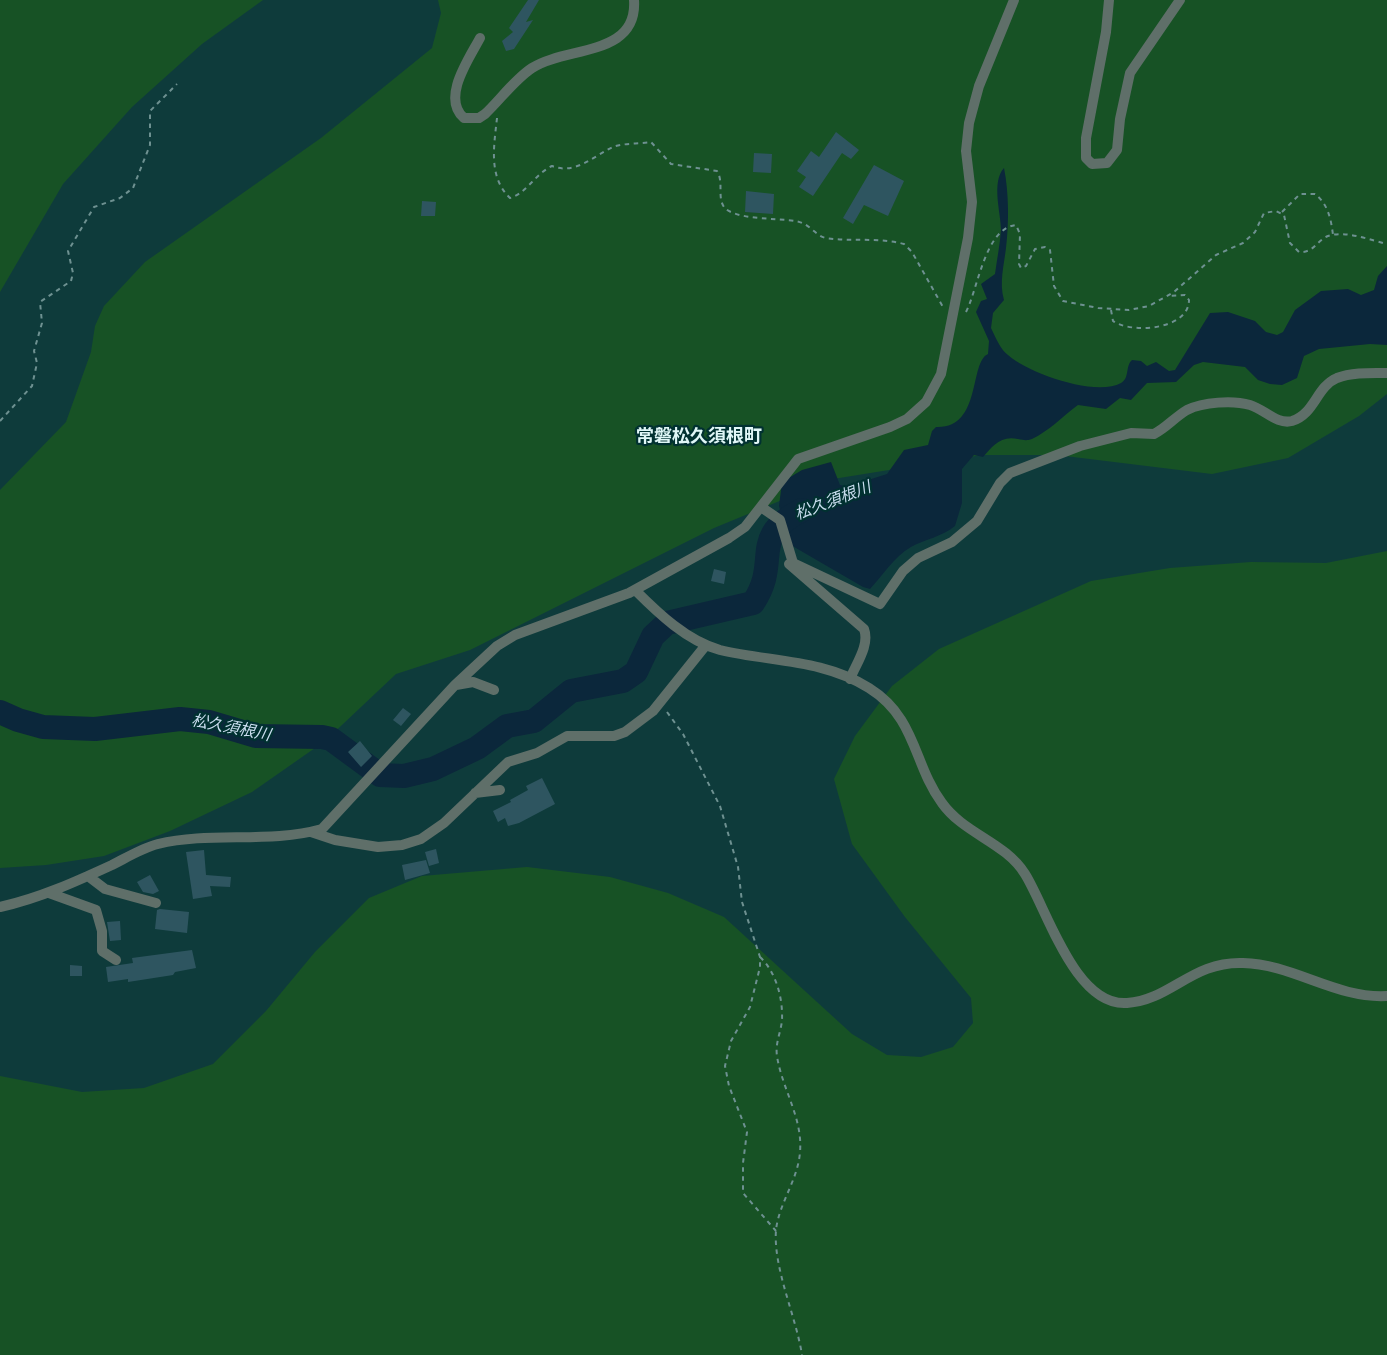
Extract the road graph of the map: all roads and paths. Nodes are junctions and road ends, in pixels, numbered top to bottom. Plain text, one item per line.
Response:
1 (634, 0) edge
2 (1014, 0) edge
3 (1109, 0) edge
4 (1180, 0) edge
5 (480, 38) dead end
6 (177, 84) dead end
7 (496, 103) junction
8 (1281, 213) junction
9 (1333, 235) junction
10 (1387, 244) edge
11 (1165, 297) junction
12 (1111, 309) junction
13 (953, 312) junction
14 (948, 336) junction
15 (1387, 372) edge
16 (0, 421) edge
17 (760, 507) junction
18 (790, 561) junction
19 (635, 590) junction
20 (706, 645) junction
21 (850, 679) junction
22 (456, 685) junction
23 (494, 690) dead end
24 (661, 702) junction
25 (500, 790) dead end
26 (475, 793) junction
27 (312, 832) junction
28 (88, 876) junction
29 (50, 893) junction
30 (156, 903) dead end
31 (0, 907) edge
32 (760, 957) junction
33 (116, 960) dead end
34 (1387, 996) edge
35 (776, 1231) junction
36 (802, 1355) edge

1 - 7 street
2 - 13 street
3 - 4 street
5 - 7 street
6 - 16 path
7 - 13 path
8 - 9 path
8 - 9 path
8 - 11 path
9 - 10 path
11 - 12 path
11 - 12 path
12 - 14 path
13 - 14 street
14 - 17 street
15 - 18 street
17 - 18 street
17 - 19 street
18 - 21 street
19 - 20 street
19 - 22 street
20 - 21 street
20 - 24 street
21 - 34 street
22 - 23 street
22 - 27 street
24 - 26 street
24 - 32 path
25 - 26 street
26 - 27 street
27 - 28 street
28 - 29 street
28 - 30 street
29 - 31 street
29 - 33 street
32 - 35 path
32 - 35 path
35 - 36 path

